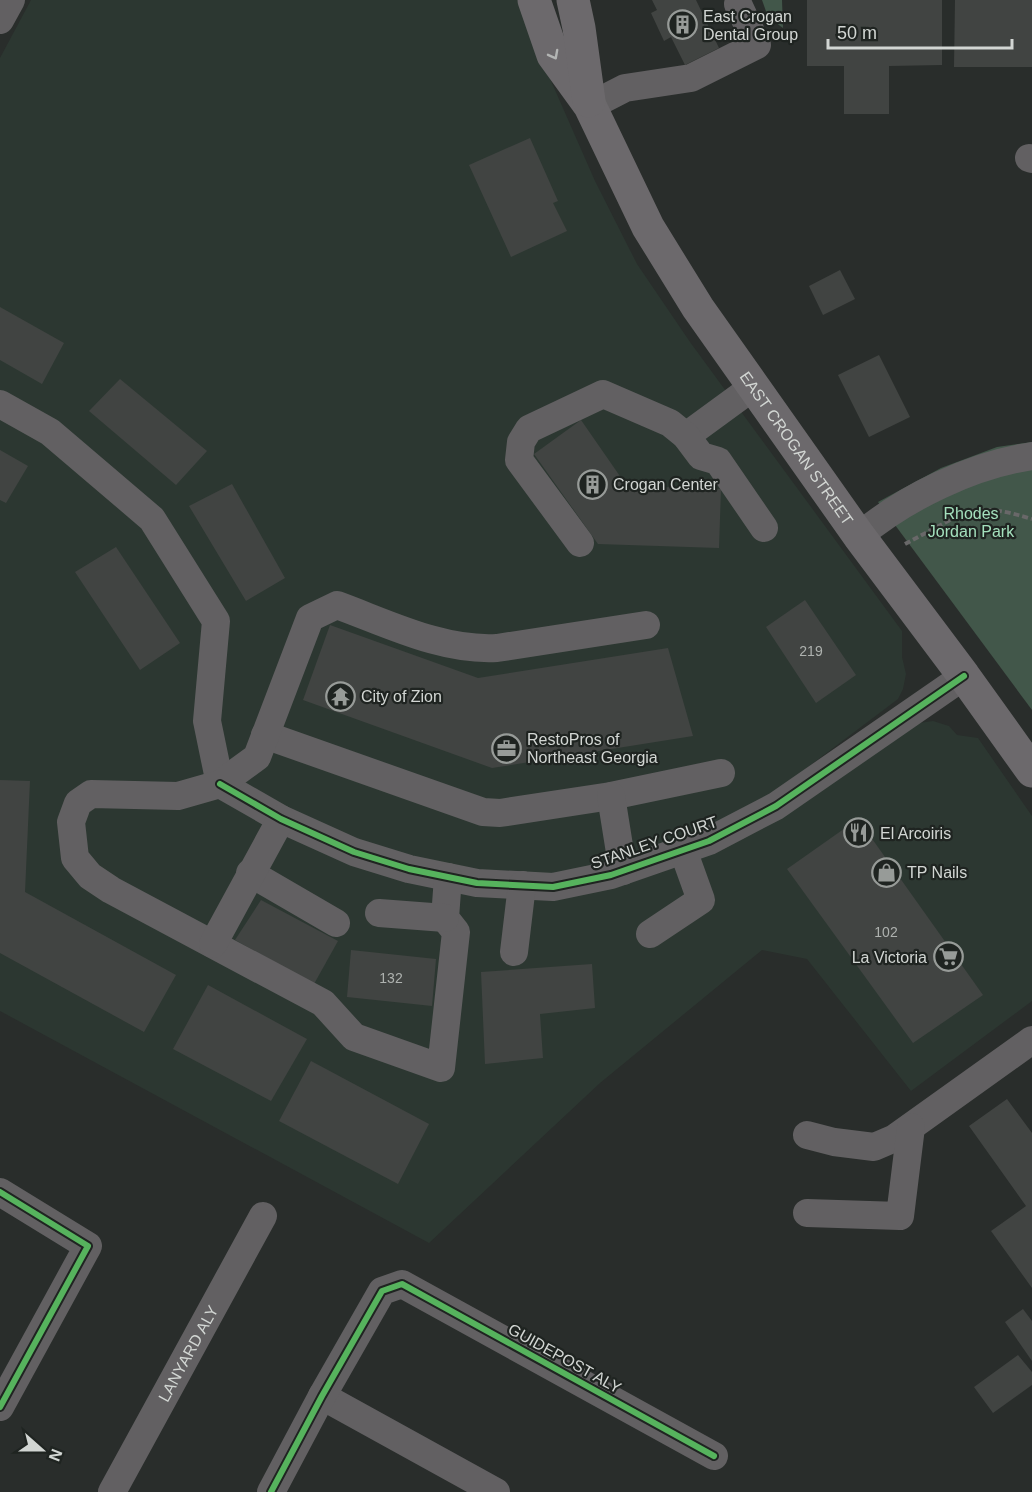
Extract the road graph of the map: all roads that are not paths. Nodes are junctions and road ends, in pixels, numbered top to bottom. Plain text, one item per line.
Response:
1 (11, 0) edge
2 (534, 0) edge
3 (573, 0) edge
4 (738, 4) dead end
5 (0, 20) edge
6 (590, 106) junction
7 (753, 387) junction
8 (0, 404) edge
9 (686, 436) junction
10 (1032, 456) edge
11 (764, 528) dead end
12 (859, 536) junction
13 (580, 543) dead end
14 (646, 625) dead end
15 (964, 676) junction
16 (265, 735) junction
17 (1032, 771) edge
18 (721, 773) dead end
19 (220, 784) junction
20 (611, 796) junction
21 (281, 819) junction
22 (683, 850) junction
23 (623, 871) junction
24 (250, 873) junction
25 (448, 877) junction
26 (522, 885) junction
27 (379, 913) dead end
28 (445, 918) junction
29 (336, 923) dead end
30 (650, 934) dead end
31 (213, 944) junction
32 (514, 952) dead end
33 (1032, 1040) edge
34 (911, 1126) junction
35 (807, 1134) dead end
36 (0, 1192) edge
37 (807, 1213) dead end
38 (263, 1216) dead end
39 (322, 1396) junction
40 (0, 1407) edge
41 (714, 1456) dead end
42 (112, 1492) edge
43 (271, 1492) edge
44 (496, 1492) edge

1 - 5 street
2 -> 6 main road, EAST CROGAN STREET
3 - 6 main road, EAST CROGAN STREET
4 - 6 street
6 - 7 main road, EAST CROGAN STREET
7 - 9 street
7 - 12 main road, EAST CROGAN STREET
8 - 19 street
9 - 11 street
9 - 13 street
10 - 12 street
12 - 15 main road, EAST CROGAN STREET
14 - 16 street
15 - 17 main road, EAST CROGAN STREET
15 - 22 street, STANLEY COURT
16 - 19 street
16 - 20 street
18 - 20 street
19 - 21 street, STANLEY COURT
19 - 31 street
20 - 23 street
21 - 24 street
21 - 25 street, STANLEY COURT
22 - 23 street, STANLEY COURT
22 - 30 street
23 - 26 street, STANLEY COURT
24 - 29 street
24 - 31 street
25 - 26 street, STANLEY COURT
25 - 28 street
26 - 32 street
27 - 28 street
28 - 31 street
33 - 34 street
34 - 35 street
34 - 37 street
36 - 40 street
38 - 42 street, LANYARD ALY
39 - 41 street, GUIDEPOST ALY
39 - 43 street
39 - 44 street

